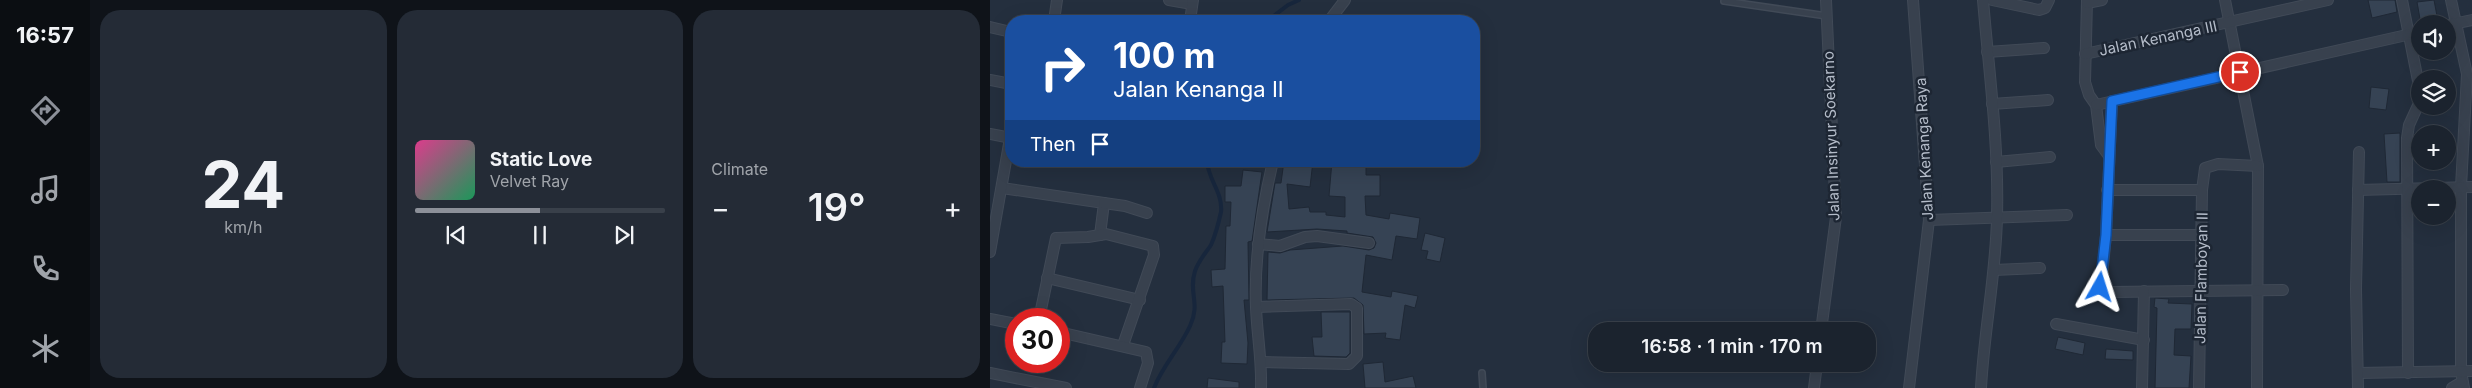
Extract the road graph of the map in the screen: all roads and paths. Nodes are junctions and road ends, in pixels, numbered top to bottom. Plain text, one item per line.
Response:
1 (1057, 0) edge
2 (1169, 0) edge
3 (1345, 0) edge
4 (1826, 0) edge
5 (1913, 0) edge
6 (1983, 0) edge
7 (1992, 0) edge
8 (2102, 0) edge
9 (2225, 0) edge
10 (2325, 0) edge
11 (2402, 0) edge
12 (2451, 0) edge
13 (1724, 1) edge
14 (2003, 1) edge
15 (1193, 2) edge
16 (2087, 2) edge
17 (2047, 4) edge
18 (1055, 15) edge
19 (1191, 15) edge
20 (1334, 15) edge
21 (2452, 15) edge
22 (1827, 16) junction
23 (2472, 20) edge
24 (2230, 22) junction
25 (2456, 23) edge
26 (990, 27) edge
27 (1005, 31) edge
28 (2409, 34) junction
29 (2456, 37) edge
30 (2044, 48) dead end
31 (1987, 52) junction
32 (2085, 54) junction
33 (2416, 70) edge
34 (2240, 72) junction
35 (990, 80) edge
36 (1005, 83) edge
37 (2048, 100) dead end
38 (2112, 101) junction
39 (1992, 104) junction
40 (2096, 105) junction
41 (2414, 115) edge
42 (990, 134) edge
43 (1005, 137) edge
44 (2360, 152) dead end
45 (2109, 156) junction
46 (2050, 157) dead end
47 (1996, 162) junction
48 (2258, 166) junction
49 (1006, 167) edge
50 (1272, 167) edge
51 (2461, 187) junction
52 (2472, 187) edge
53 (1002, 188) junction
54 (2409, 188) junction
55 (2107, 190) junction
56 (2202, 190) junction
57 (2358, 190) junction
58 (1104, 204) junction
59 (1147, 213) dead end
60 (2066, 214) dead end
61 (1997, 216) junction
62 (1929, 220) junction
63 (1100, 235) junction
64 (2106, 235) junction
65 (2202, 235) junction
66 (1369, 243) dead end
67 (1258, 244) junction
68 (990, 252) edge
69 (2040, 268) dead end
70 (1994, 270) junction
71 (1047, 278) junction
72 (2202, 290) junction
73 (2283, 290) dead end
74 (2144, 291) junction
75 (2257, 291) junction
76 (1140, 300) junction
77 (1256, 307) junction
78 (1042, 308) edge
79 (990, 319) edge
80 (1005, 322) edge
81 (1822, 322) edge
82 (2056, 324) dead end
83 (1070, 334) edge
84 (2144, 340) junction
85 (1123, 345) junction
86 (1261, 362) junction
87 (2460, 371) junction
88 (2472, 371) edge
89 (1816, 372) edge
90 (990, 373) edge
91 (2358, 373) junction
92 (2408, 373) junction
93 (1482, 374) dead end
94 (2463, 385) edge
95 (1066, 388) edge
96 (1140, 388) edge
97 (1261, 388) edge
98 (1484, 388) edge
99 (1814, 388) edge
100 (1910, 388) edge
101 (1981, 388) edge
102 (2142, 388) edge
103 (2199, 388) edge
104 (2257, 388) edge
105 (2358, 388) edge
106 (2452, 388) edge

1 - 18 street
2 - 15 street
3 - 20 street
4 - 22 street, Jalan Insinyur Soekarno
5 - 62 street, Jalan Kenanga Raya
6 - 31 street
7 - 14 street
8 - 16 street
9 - 24 street
10 - 24 street, Jalan Kenanga III
11 - 28 street
12 - 21 street
13 - 22 lane
14 - 17 street
15 - 19 street
16 - 32 street
22 - 81 street, Jalan Insinyur Soekarno
23 - 25 street
24 - 32 street, Jalan Kenanga III
24 - 34 street
26 - 27 street
28 - 33 street
28 - 34 street
29 - 51 street
30 - 31 street
31 - 39 street
32 - 40 street
34 - 38 street
34 - 48 street
35 - 36 street
37 - 39 street
38 - 40 street
38 - 45 street
39 - 47 street
40 - 45 street
41 - 54 street
42 - 43 street
44 - 57 street
45 - 55 street
46 - 47 street
47 - 61 street
48 - 56 street, Jalan Flamboyan II
48 - 75 street
49 - 53 street
50 - 67 street
51 - 52 street
51 - 54 street
51 - 87 street
53 - 58 street
53 - 68 street
54 - 57 street
54 - 92 street
55 - 56 street
55 - 64 street
56 - 65 street, Jalan Flamboyan II
57 - 91 street
58 - 59 street
58 - 63 street
60 - 61 street
61 - 62 street
61 - 70 street
62 - 100 street, Jalan Kenanga Raya
63 - 71 street
63 - 76 street
64 - 65 street
64 - 74 street
65 - 72 street, Jalan Flamboyan II
66 - 67 street
67 - 77 street
69 - 70 street
70 - 101 street
71 - 76 street
71 - 78 street
72 - 74 street
72 - 75 street
72 - 103 street, Jalan Flamboyan II
73 - 75 street
74 - 84 street
75 - 104 street
76 - 85 street
77 - 86 street
77 - 86 street
79 - 80 street
82 - 84 street
83 - 85 street
84 - 102 street
85 - 96 street
86 - 97 street
87 - 88 street
87 - 92 street
87 - 94 street
89 - 99 street
90 - 95 street
91 - 92 street
91 - 105 street
93 - 98 lane
94 - 106 street

